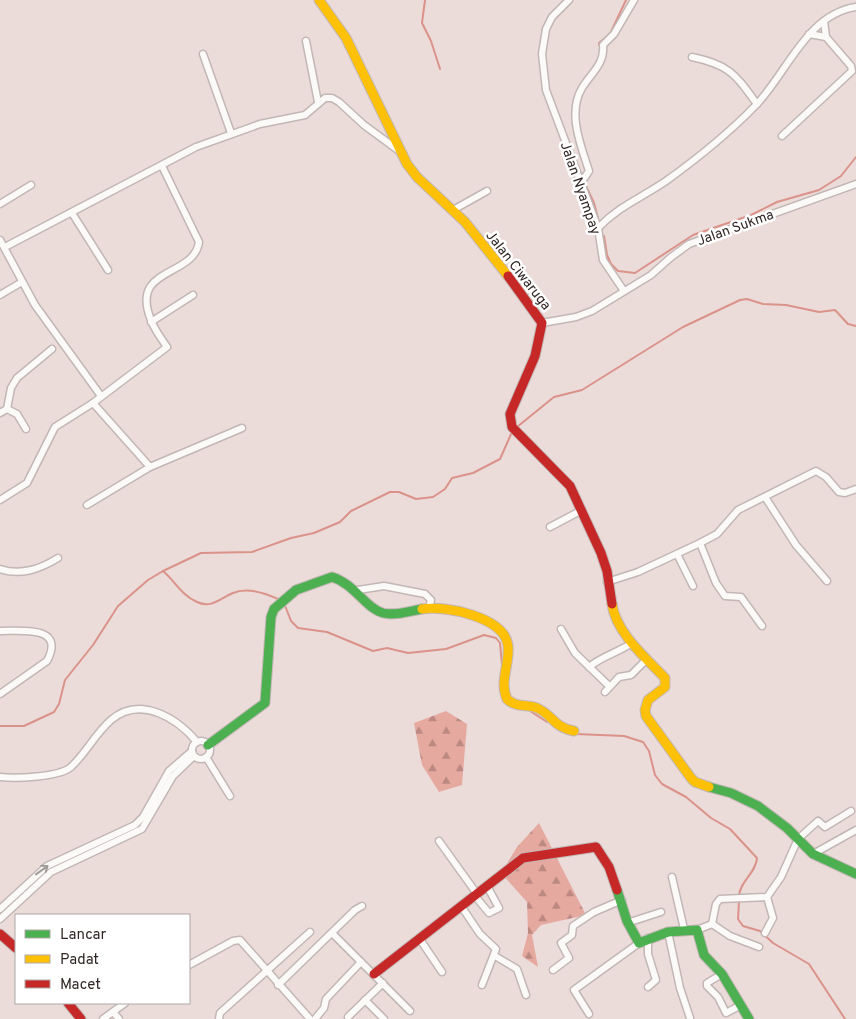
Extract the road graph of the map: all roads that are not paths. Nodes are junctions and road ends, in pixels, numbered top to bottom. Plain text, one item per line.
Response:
1 (319, 0) edge
2 (569, 0) edge
3 (634, 0) edge
4 (856, 7) edge
5 (824, 21) junction
6 (809, 34) junction
7 (826, 37) junction
8 (306, 41) dead end
9 (202, 54) dead end
10 (692, 57) dead end
11 (318, 102) junction
12 (757, 104) junction
13 (231, 133) junction
14 (782, 136) dead end
15 (401, 152) junction
16 (162, 166) junction
17 (582, 183) junction
18 (856, 184) edge
19 (31, 185) dead end
20 (487, 191) dead end
21 (0, 204) edge
22 (453, 210) junction
23 (72, 213) junction
24 (598, 228) junction
25 (0, 240) edge
26 (5, 248) junction
27 (108, 270) dead end
28 (22, 282) junction
29 (624, 291) junction
30 (0, 295) edge
31 (193, 295) dead end
32 (151, 322) junction
33 (542, 323) junction
34 (52, 349) dead end
35 (101, 396) junction
36 (93, 403) junction
37 (7, 408) junction
38 (0, 413) edge
39 (242, 428) dead end
40 (26, 429) dead end
41 (150, 467) junction
42 (855, 489) edge
43 (765, 497) junction
44 (856, 497) edge
45 (0, 500) edge
46 (88, 505) dead end
47 (582, 510) junction
48 (550, 527) dead end
49 (700, 544) junction
50 (677, 554) junction
51 (58, 558) dead end
52 (0, 569) edge
53 (827, 581) dead end
54 (607, 582) junction
55 (693, 586) dead end
56 (358, 590) junction
57 (429, 608) junction
58 (762, 626) dead end
59 (561, 629) dead end
60 (0, 632) edge
61 (632, 643) junction
62 (646, 660) junction
63 (589, 667) junction
64 (609, 686) junction
65 (604, 692) dead end
66 (0, 694) edge
67 (574, 732) dead end
68 (197, 742) junction
69 (208, 745) junction
70 (193, 753) junction
71 (206, 757) junction
72 (0, 777) edge
73 (230, 796) dead end
74 (851, 811) dead end
75 (856, 830) edge
76 (107, 838) junction
77 (798, 839) junction
78 (439, 840) dead end
79 (110, 846) junction
80 (813, 854) junction
81 (856, 874) edge
82 (672, 877) dead end
83 (487, 886) junction
84 (476, 895) junction
85 (766, 897) junction
86 (622, 900) junction
87 (362, 906) dead end
88 (461, 906) junction
89 (0, 909) edge
90 (661, 912) dead end
91 (0, 919) edge
92 (627, 924) junction
93 (712, 924) junction
94 (684, 929) junction
95 (698, 930) junction
96 (310, 932) dead end
97 (668, 932) junction
98 (332, 933) junction
99 (764, 933) dead end
100 (0, 934) edge
101 (419, 938) junction
102 (648, 938) junction
103 (639, 943) junction
104 (15, 947) edge
105 (760, 947) dead end
106 (494, 956) junction
107 (362, 962) junction
108 (190, 964) edge
109 (553, 970) dead end
110 (442, 972) dead end
111 (267, 973) junction
112 (374, 974) junction
113 (722, 974) junction
114 (382, 983) junction
115 (278, 985) junction
116 (482, 985) dead end
117 (648, 987) dead end
118 (526, 995) dead end
119 (365, 1000) junction
120 (69, 1004) edge
121 (123, 1004) edge
122 (741, 1005) junction
123 (410, 1010) dead end
124 (113, 1012) junction
125 (589, 1014) dead end
126 (348, 1017) dead end
127 (690, 1018) edge
128 (82, 1019) edge
129 (104, 1019) edge
130 (119, 1019) edge
131 (219, 1019) edge
132 (310, 1019) edge
133 (315, 1019) edge
134 (384, 1019) edge
135 (748, 1019) edge

1 - 15 street, Jalan Ciwaruga
2 - 17 street, Jalan Nyampay
3 - 17 street
4 - 5 street
5 - 6 street
5 - 7 street
6 - 7 street
6 - 12 street
7 - 14 street
8 - 11 street
9 - 13 street
10 - 12 street
11 - 13 street
11 - 15 street
12 - 24 street
13 - 16 street
15 - 22 street, Jalan Ciwaruga
16 - 23 street
16 - 32 street
17 - 24 street, Jalan Nyampay
18 - 29 street, Jalan Sukma
19 - 21 street
20 - 22 street
22 - 33 street, Jalan Ciwaruga
23 - 26 street
23 - 27 street
24 - 29 street, Jalan Nyampay
25 - 26 street
26 - 28 street
28 - 30 street
28 - 35 street
29 - 33 street
31 - 32 street
32 - 35 street
33 - 47 street, Jalan Ciwaruga
34 - 37 street
35 - 36 street
36 - 41 street
36 - 45 street
37 - 38 street
37 - 40 street
39 - 41 street
41 - 46 street
42 - 43 street
42 - 44 street
43 - 49 street
43 - 53 street
47 - 48 street
47 - 54 street, Jalan Ciwaruga
49 - 50 street
49 - 58 street
50 - 54 street
50 - 55 street
51 - 52 street
54 - 61 street, Jalan Ciwaruga
56 - 57 street
56 - 57 street
56 - 69 street
57 - 67 street
59 - 63 street
60 - 66 street
61 - 62 street, Jalan Ciwaruga
61 - 63 street
62 - 64 street
62 - 77 street, Jalan Ciwaruga
63 - 64 street
64 - 65 street
68 - 69 street
68 - 70 street
68 - 72 street
69 - 71 street
70 - 71 street
70 - 76 street
70 - 79 street
71 - 73 street
74 - 77 street
75 - 80 street
76 - 79 street
89 -> 76 street
77 - 80 street, Jalan Ciwaruga
77 - 85 street
78 - 84 street
79 - 91 street
80 - 81 street, Jalan Ciwaruga
82 - 94 street
83 - 84 street
83 - 84 street
83 - 86 street
84 - 88 street
85 - 93 street
85 - 99 street
86 - 92 street
86 - 109 street
87 - 98 street
88 - 101 street
88 - 106 street
90 - 92 street
92 - 103 street
93 - 95 street
93 - 105 street
94 - 95 street
94 - 97 street
95 - 113 street
96 - 111 street
97 - 102 street
97 - 127 street
98 - 107 street
98 - 115 street
100 - 104 street
101 - 110 street
101 - 112 street
102 - 103 street
102 - 117 street
103 - 125 street
106 - 116 street
106 - 118 street
107 - 112 street
107 - 133 street
108 - 111 street
111 - 115 street
111 - 131 street
112 - 114 street
113 - 122 street
113 - 122 street
114 - 119 street
114 - 123 street
115 - 132 street
119 - 126 street
119 - 134 street
120 - 128 street
121 - 124 street
122 - 135 street
124 - 129 street
124 - 130 street

